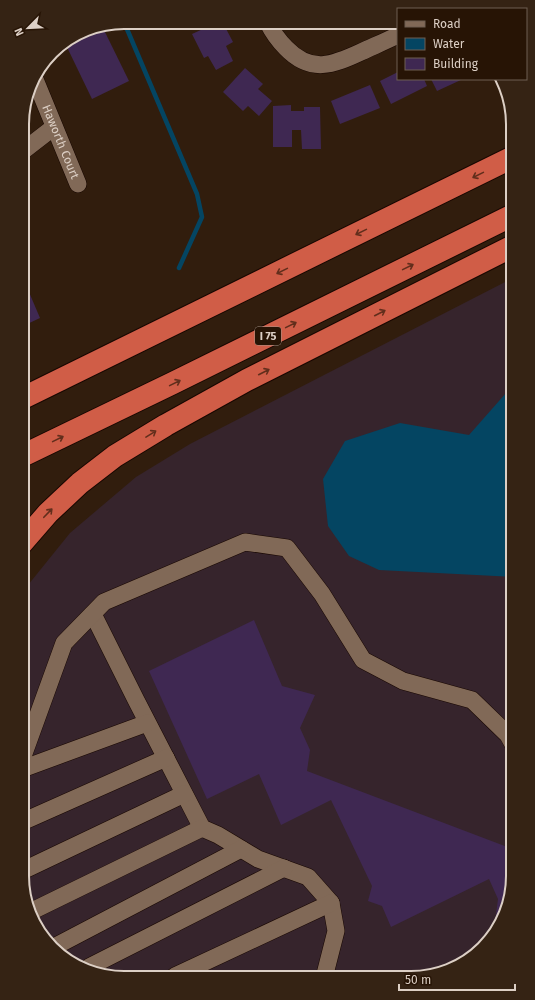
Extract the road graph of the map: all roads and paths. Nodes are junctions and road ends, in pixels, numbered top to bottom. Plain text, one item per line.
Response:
1 (271, 29) edge
2 (397, 35) edge
3 (37, 85) edge
4 (54, 127) junction
5 (29, 146) edge
6 (506, 160) edge
7 (78, 184) dead end
8 (506, 218) edge
9 (506, 250) edge
10 (182, 320) junction
11 (29, 379) edge
12 (29, 395) edge
13 (29, 453) edge
14 (29, 535) edge
15 (93, 614) junction
16 (147, 723) junction
17 (506, 733) edge
18 (29, 740) edge
19 (166, 758) junction
20 (29, 766) edge
21 (184, 794) junction
22 (29, 819) edge
23 (202, 828) junction
24 (241, 849) junction
25 (29, 868) edge
26 (284, 868) junction
27 (331, 903) junction
28 (35, 909) edge
29 (59, 945) edge
30 (92, 965) edge
31 (186, 971) edge
32 (326, 971) edge

1 - 2 street
3 - 4 street, Haworth Court
4 - 5 street
4 - 7 street, Haworth Court
6 -> 10 highway
13 -> 8 highway, I 75
14 -> 9 highway
10 - 11 highway
10 - 12 highway
15 - 16 street
15 - 17 street
15 - 18 street
16 - 19 street
16 - 20 street
19 - 21 street
19 - 22 street
21 - 23 street
21 - 25 street
23 - 24 street
23 - 28 street
24 - 26 street
24 - 29 street
26 - 27 street
26 - 30 street
27 - 31 street
27 - 32 street

